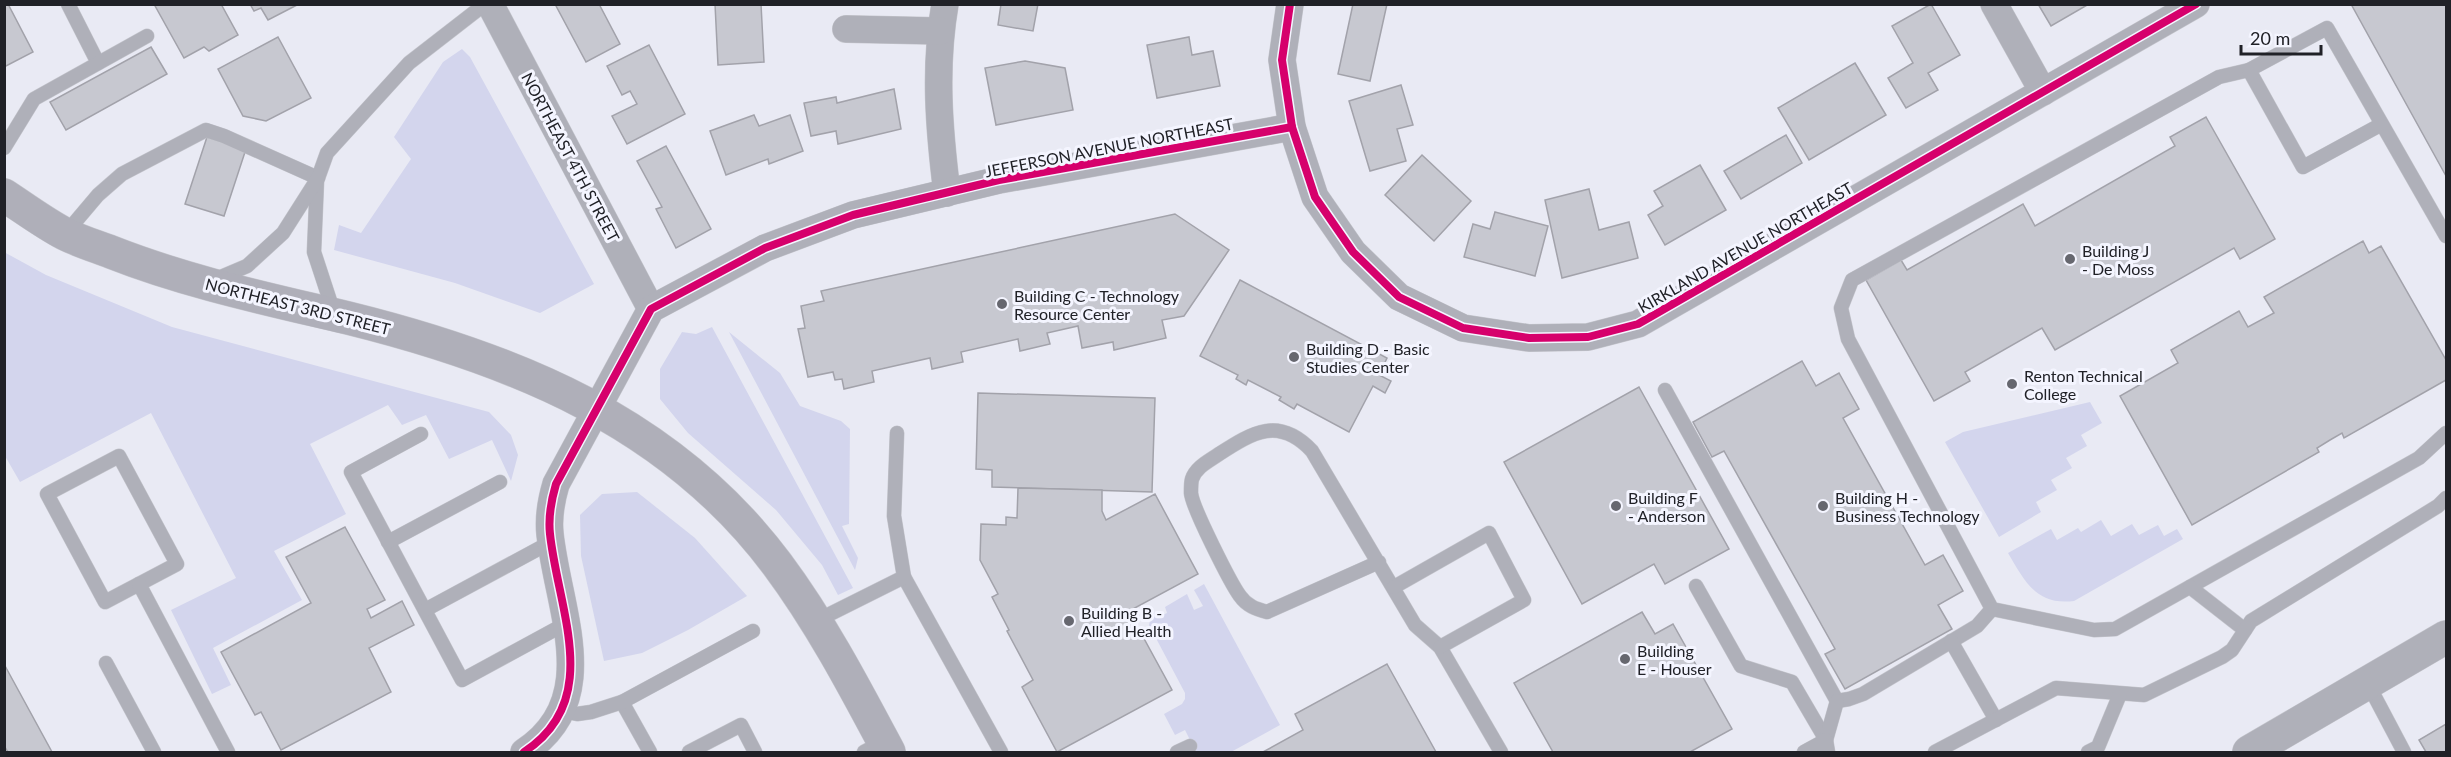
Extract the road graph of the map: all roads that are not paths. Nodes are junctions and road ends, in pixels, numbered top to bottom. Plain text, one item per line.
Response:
1 (68, 4) edge
2 (485, 4) edge
3 (490, 4) edge
4 (945, 4) edge
5 (1290, 4) edge
6 (1994, 4) edge
7 (2196, 4) edge
8 (846, 29) dead end
9 (940, 31) junction
10 (147, 36) dead end
11 (98, 63) junction
12 (2249, 70) junction
13 (2043, 92) junction
14 (2382, 124) junction
15 (1292, 127) junction
16 (4, 148) edge
17 (318, 178) junction
18 (947, 193) junction
19 (4, 195) edge
20 (65, 234) junction
21 (2446, 236) edge
22 (207, 283) junction
23 (651, 309) junction
24 (335, 315) junction
25 (1665, 390) dead end
26 (596, 410) junction
27 (2446, 433) edge
28 (421, 434) dead end
29 (897, 434) dead end
30 (2446, 438) edge
31 (500, 482) dead end
32 (2446, 498) edge
33 (388, 542) junction
34 (551, 542) junction
35 (1379, 562) junction
36 (904, 577) junction
37 (139, 584) junction
38 (1696, 586) dead end
39 (1394, 587) junction
40 (2190, 587) junction
41 (1992, 609) junction
42 (425, 610) junction
43 (816, 621) junction
44 (565, 624) junction
45 (2245, 630) junction
46 (753, 631) dead end
47 (2446, 637) edge
48 (1951, 641) junction
49 (1440, 647) junction
50 (106, 663) dead end
51 (2367, 682) junction
52 (2120, 694) junction
53 (1837, 701) junction
54 (622, 702) junction
55 (562, 711) junction
56 (1996, 720) junction
57 (1190, 746) dead end
58 (1827, 746) edge
59 (879, 749) edge
60 (154, 753) edge
61 (228, 753) edge
62 (524, 753) edge
63 (650, 753) edge
64 (689, 753) edge
65 (755, 753) edge
66 (1001, 753) edge
67 (1177, 753) edge
68 (1501, 753) edge
69 (1804, 753) edge
70 (1935, 753) edge
71 (2088, 753) edge
72 (2248, 753) edge
73 (2404, 753) edge

1 - 11 lane
2 - 17 lane
3 - 23 street, NORTHEAST 4TH STREET
4 - 9 street
5 - 15 street, KIRKLAND AVENUE NORTHEAST
6 - 13 street
7 - 13 street, KIRKLAND AVENUE NORTHEAST
8 - 9 street
9 - 18 street
10 - 11 lane
11 - 16 lane
12 - 14 lane
12 - 14 lane
12 - 41 lane
13 - 15 street, KIRKLAND AVENUE NORTHEAST
14 - 21 lane
15 - 18 street, JEFFERSON AVENUE NORTHEAST
17 - 20 lane
17 - 22 lane
17 - 24 lane
18 - 23 street, JEFFERSON AVENUE NORTHEAST
19 - 20 main road, NORTHEAST 3RD STREET
20 - 22 main road, NORTHEAST 3RD STREET
22 - 24 main road, NORTHEAST 3RD STREET
23 - 26 street
24 - 26 main road, NORTHEAST 3RD STREET
25 - 53 lane
26 - 34 street
26 - 43 main road
27 - 30 lane
27 - 40 lane
28 - 33 lane
29 - 36 lane
31 - 33 lane
32 - 45 lane
33 - 42 lane
34 - 42 lane
34 - 44 street
35 - 35 lane
35 - 39 lane
36 - 43 lane
36 - 66 lane
37 - 37 lane
37 - 61 lane
38 - 58 lane
39 - 49 lane
39 - 49 lane
40 - 41 lane
40 - 45 lane
41 - 48 lane
42 - 44 lane
43 - 59 main road
44 - 55 street
45 - 52 lane
46 - 54 lane
47 - 51 street
48 - 53 lane
48 - 56 lane
49 - 68 lane
50 - 60 lane
51 - 72 street
51 - 73 lane
52 - 56 lane
52 - 71 lane
53 - 58 lane
54 - 55 lane
54 - 63 lane
55 - 62 street
56 - 70 lane
57 - 67 lane
58 - 69 lane
64 - 65 lane

